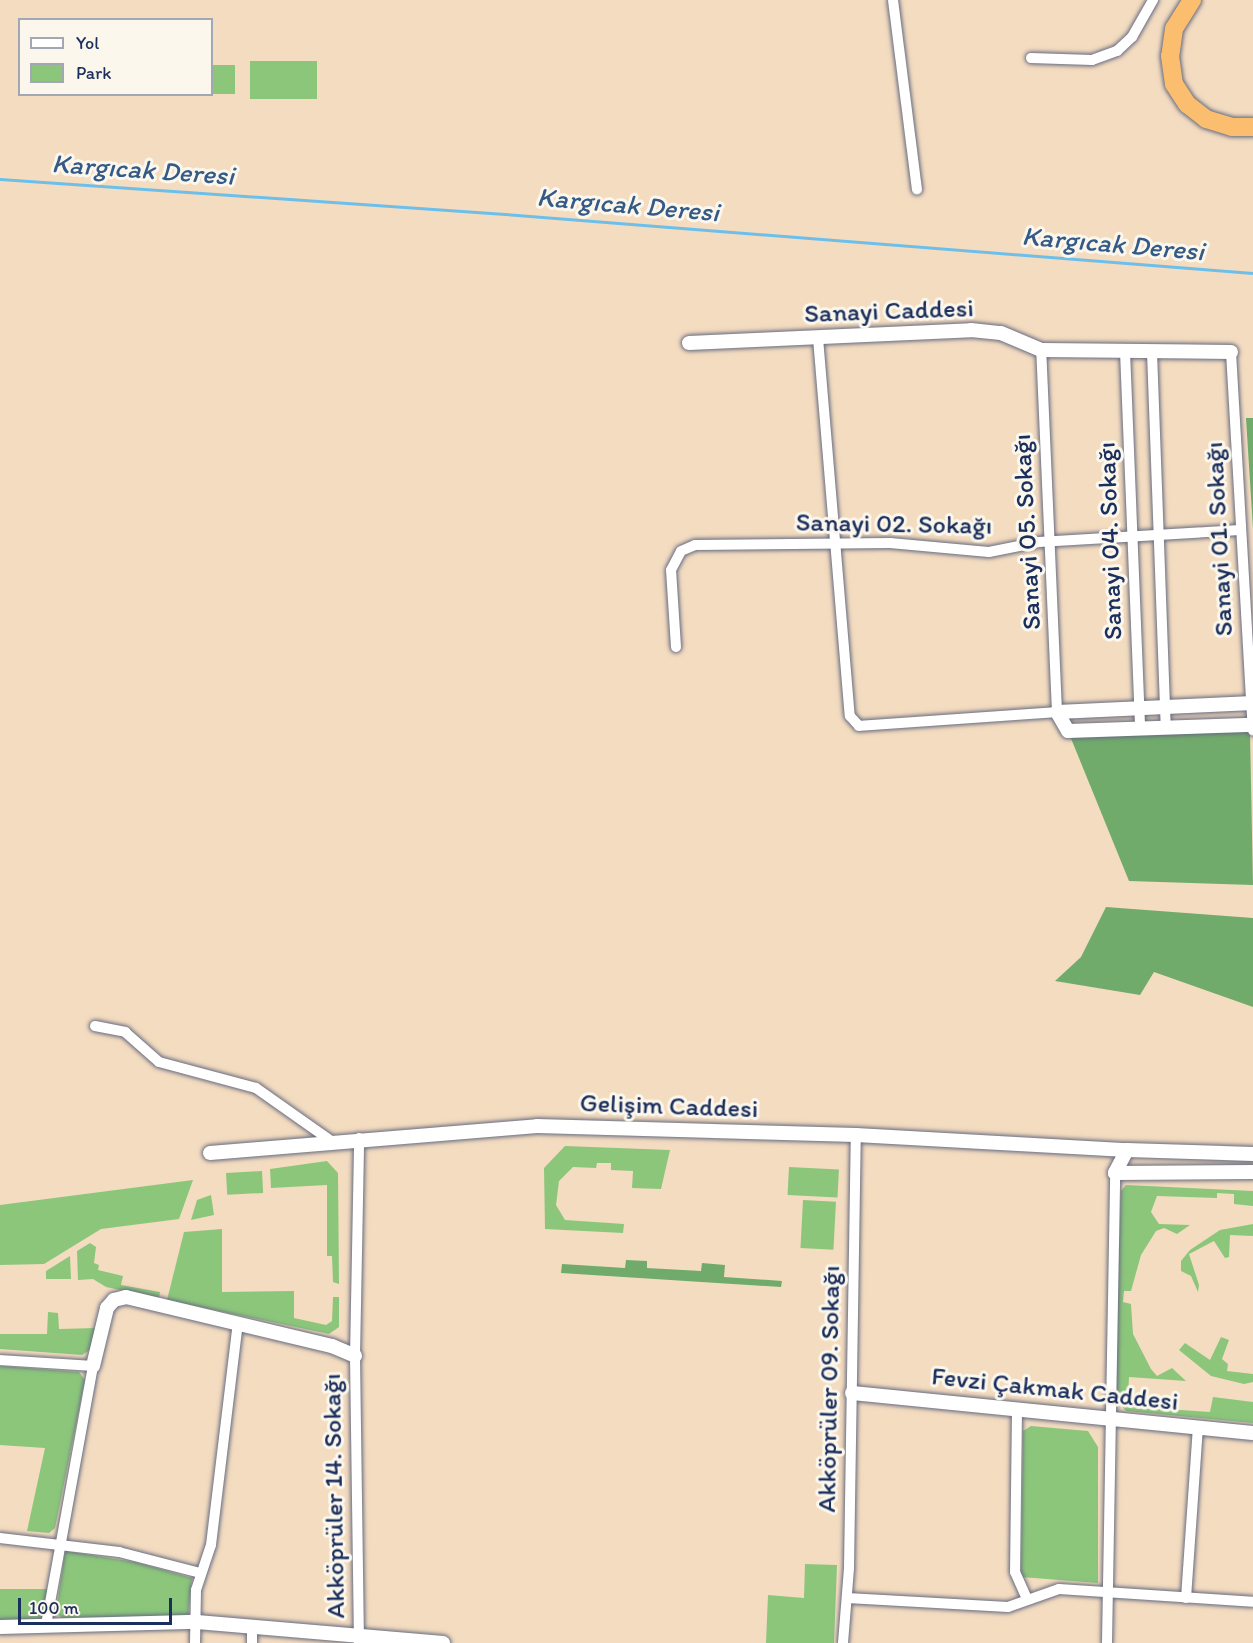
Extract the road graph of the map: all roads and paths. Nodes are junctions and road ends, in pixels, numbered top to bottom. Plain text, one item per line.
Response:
1 (893, 0) edge
2 (1153, 0) edge
3 (1192, 0) edge
4 (1031, 58) dead end
5 (1253, 127) edge
6 (917, 189) dead end
7 (818, 338) junction
8 (689, 343) dead end
9 (1041, 350) junction
10 (1125, 351) junction
11 (1152, 352) junction
12 (1231, 352) joint
13 (1240, 530) junction
14 (1159, 533) junction
15 (1132, 534) junction
16 (1050, 541) junction
17 (835, 543) junction
18 (676, 647) dead end
19 (1251, 703) edge
20 (1166, 707) junction
21 (1139, 708) junction
22 (1057, 712) junction
23 (1252, 726) edge
24 (1166, 728) junction
25 (1140, 729) junction
26 (95, 1026) dead end
27 (856, 1135) junction
28 (359, 1138) junction
29 (331, 1141) junction
30 (1127, 1150) junction
31 (210, 1153) dead end
32 (1253, 1154) edge
33 (1253, 1172) edge
34 (1115, 1173) junction
35 (238, 1323) junction
36 (355, 1356) junction
37 (0, 1360) edge
38 (93, 1366) junction
39 (852, 1393) junction
40 (1017, 1410) junction
41 (1108, 1420) junction
42 (1198, 1428) junction
43 (1253, 1433) edge
44 (0, 1538) edge
45 (62, 1544) junction
46 (200, 1573) junction
47 (1107, 1593) junction
48 (847, 1598) junction
49 (1186, 1598) junction
50 (1027, 1599) junction
51 (1253, 1602) edge
52 (197, 1622) junction
53 (46, 1624) junction
54 (0, 1627) edge
55 (252, 1627) junction
56 (359, 1640) edge
57 (195, 1643) edge
58 (252, 1643) edge
59 (443, 1643) edge
60 (843, 1643) edge
61 (1107, 1643) edge

1 - 6 street
2 - 4 street
3 - 5 highway
7 - 8 street, Sanayi Caddesi
7 - 9 street, Sanayi Caddesi
7 - 17 street
9 - 10 street, Sanayi Caddesi
9 - 16 street, Sanayi 05. Sokağı
10 - 11 street, Sanayi Caddesi
10 - 15 street, Sanayi 04. Sokağı
11 - 12 street, Sanayi Caddesi
11 - 14 street
12 - 13 street, Sanayi 01. Sokağı
13 - 14 street, Sanayi 02. Sokağı
13 - 19 street, Sanayi 01. Sokağı
14 - 15 street, Sanayi 02. Sokağı
14 - 20 street
15 - 16 street, Sanayi 02. Sokağı
15 - 21 street, Sanayi 04. Sokağı
16 - 17 street, Sanayi 02. Sokağı
16 - 22 street, Sanayi 05. Sokağı
17 - 18 street, Sanayi 02. Sokağı
17 - 22 street
19 - 20 street
19 - 23 street, Sanayi 01. Sokağı
20 - 21 street
20 - 24 street
21 - 22 street
21 - 25 street, Sanayi 04. Sokağı
22 - 25 street
23 - 24 street
24 - 25 street
26 - 29 street
27 - 28 street, Gelişim Caddesi
27 - 30 street, Gelişim Caddesi
27 - 39 street, Akköprüler 09. Sokağı
28 - 29 street, Gelişim Caddesi
28 - 36 street, Akköprüler 14. Sokağı
29 - 31 street, Gelişim Caddesi
30 - 32 street, Gelişim Caddesi
30 - 34 street
33 - 34 street
34 - 41 street
35 - 36 street
35 - 38 street
35 - 46 street
36 - 56 street, Akköprüler 14. Sokağı
37 - 38 street
38 - 45 street
39 - 40 street, Fevzi Çakmak Caddesi
39 - 48 street, Akköprüler 09. Sokağı
40 - 41 street, Fevzi Çakmak Caddesi
40 - 50 street
41 - 42 street, Fevzi Çakmak Caddesi
41 - 47 street
42 - 43 street, Fevzi Çakmak Caddesi
42 - 49 street
44 - 45 street
45 - 46 street
45 - 53 street
46 - 52 street
47 - 49 street
47 - 50 street
47 - 61 street
48 - 50 street
48 - 60 street, Akköprüler 09. Sokağı
49 - 51 street
52 - 53 street
52 - 55 street
52 - 57 street
53 - 54 street
55 - 56 street
55 - 58 street
56 - 59 street

